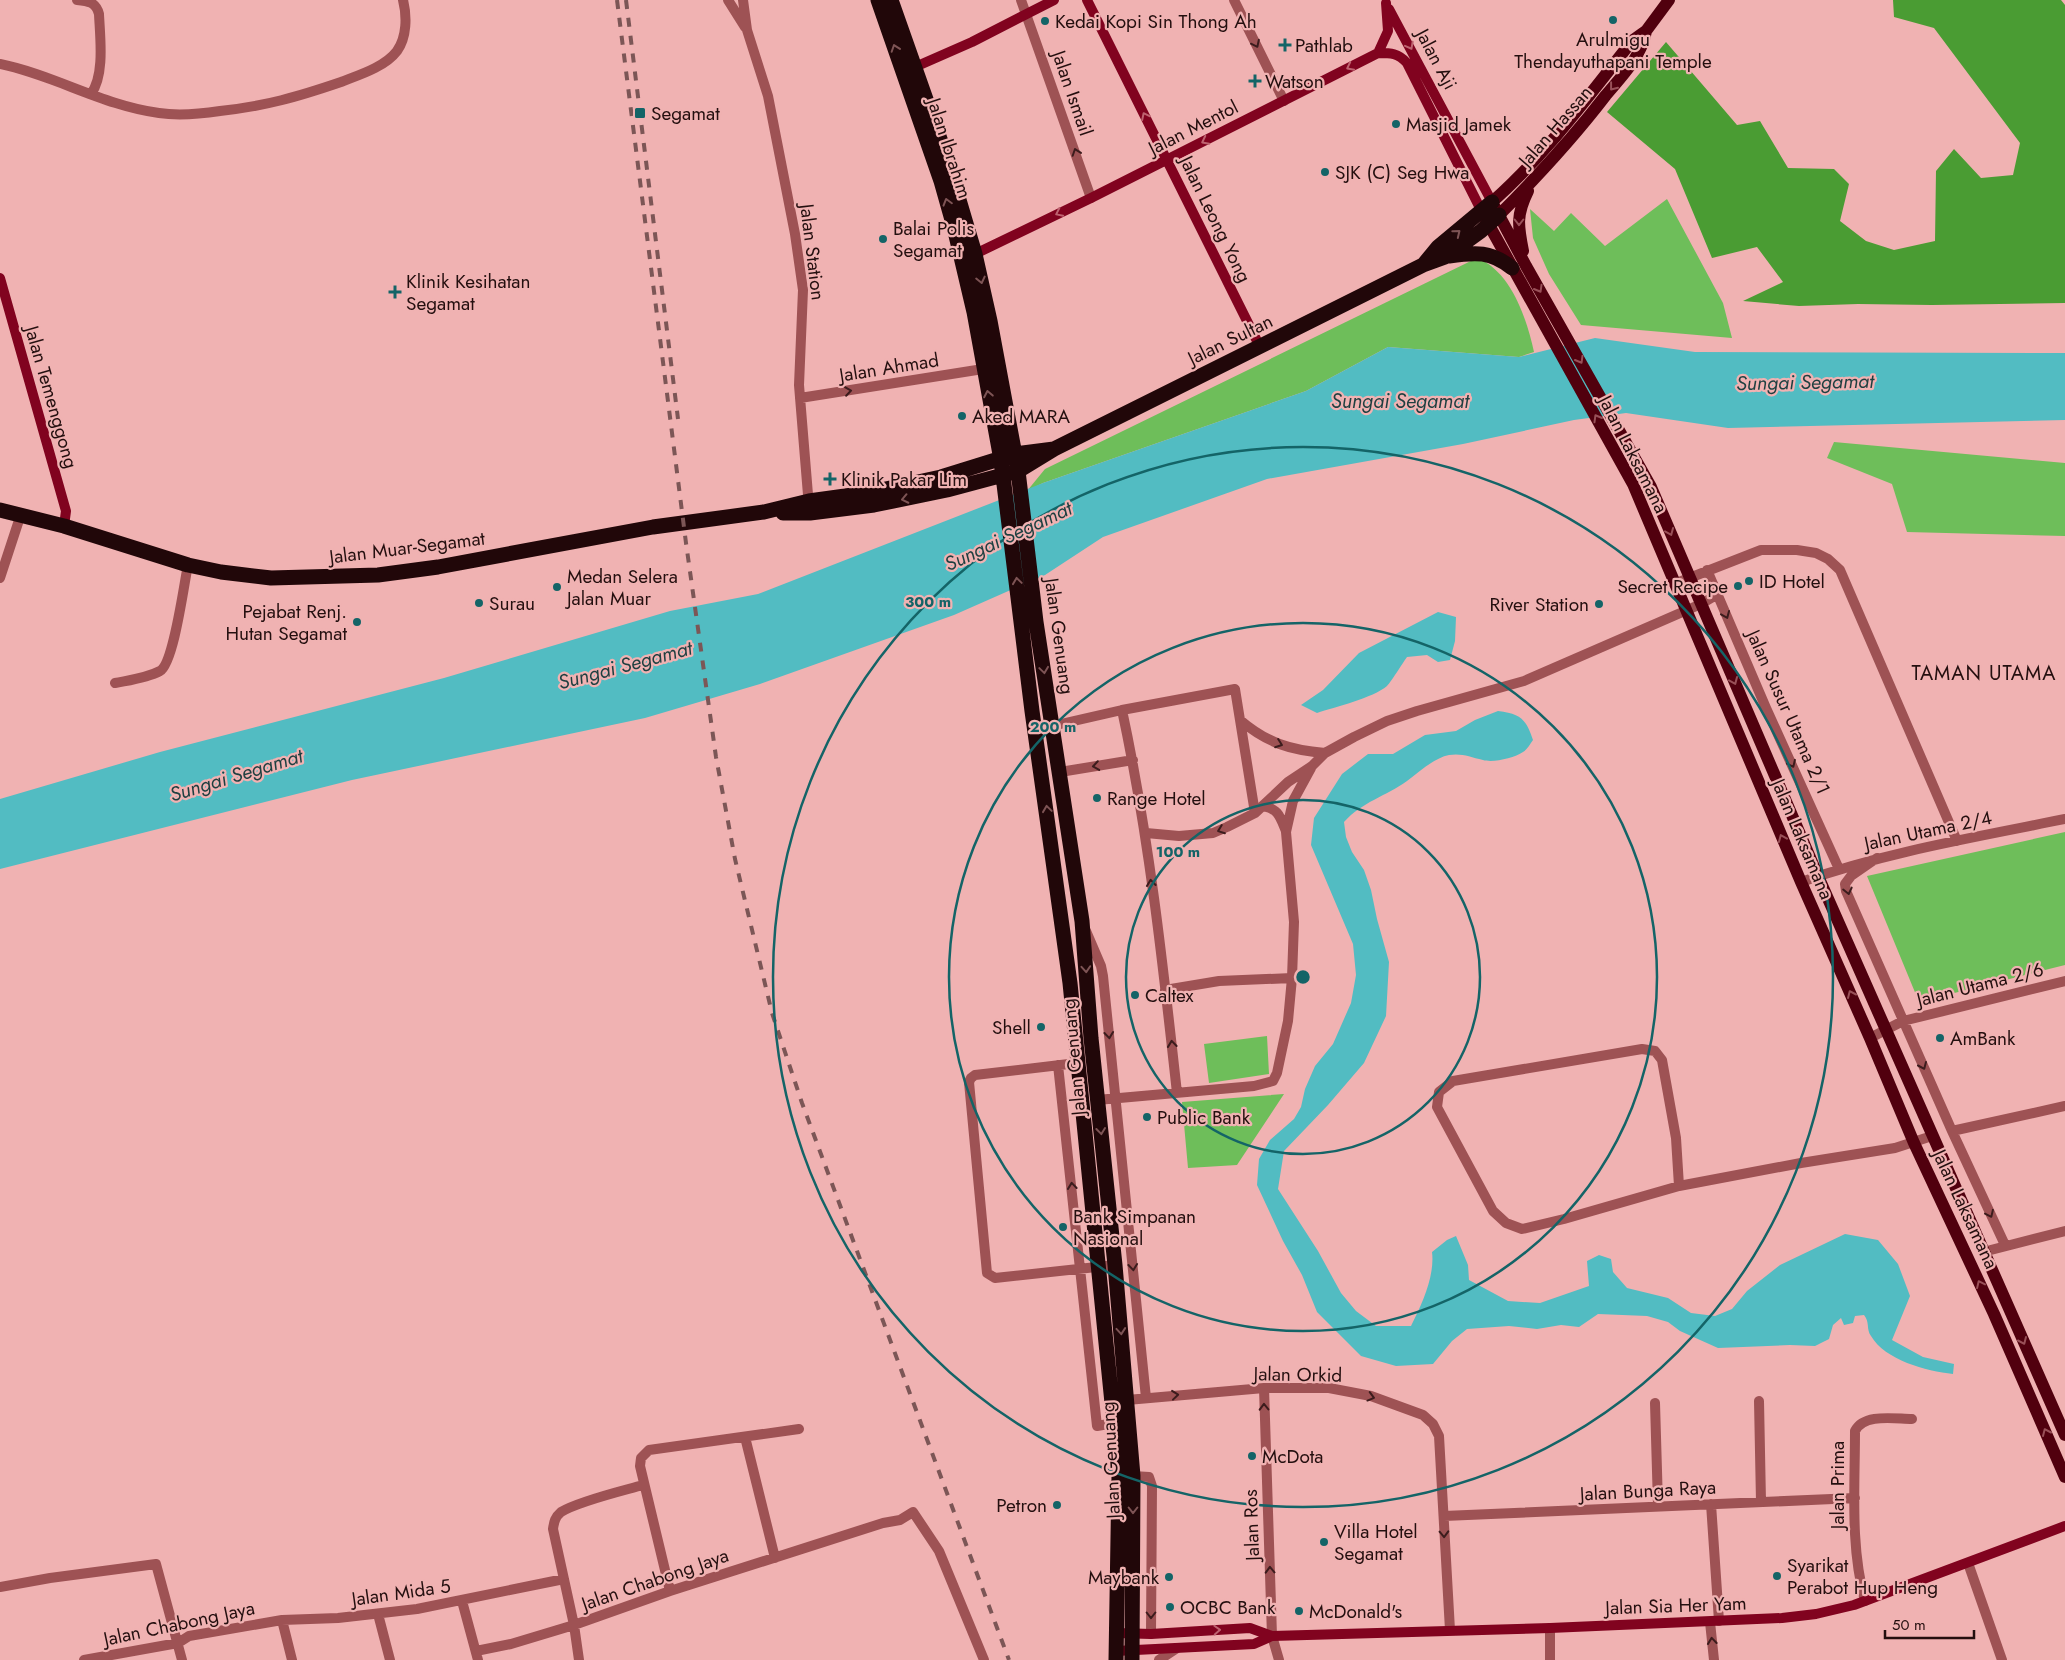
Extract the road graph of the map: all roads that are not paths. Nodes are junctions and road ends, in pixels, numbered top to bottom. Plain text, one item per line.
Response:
1 (77, 0) edge
2 (403, 0) edge
3 (728, 0) edge
4 (743, 0) edge
5 (878, 0) edge
6 (891, 0) edge
7 (1022, 0) edge
8 (1054, 0) edge
9 (1087, 0) edge
10 (1234, 0) edge
11 (1669, 0) edge
12 (1386, 2) edge
13 (1026, 14) junction
14 (747, 30) junction
15 (1646, 31) junction
16 (1378, 53) junction
17 (0, 64) edge
18 (915, 66) junction
19 (91, 94) junction
20 (1284, 101) junction
21 (1167, 160) junction
22 (1534, 180) junction
23 (1091, 198) junction
24 (1491, 213) junction
25 (976, 254) junction
26 (1445, 257) junction
27 (1423, 265) junction
28 (1519, 267) junction
29 (0, 278) edge
30 (1260, 347) junction
31 (984, 369) junction
32 (800, 398) junction
33 (1054, 449) junction
34 (1015, 454) junction
35 (1001, 460) junction
36 (1018, 471) junction
37 (1003, 475) junction
38 (1012, 490) junction
39 (809, 507) junction
40 (0, 510) edge
41 (764, 512) joint
42 (21, 514) junction
43 (64, 526) junction
44 (188, 564) junction
45 (1707, 570) junction
46 (0, 578) edge
47 (1690, 578) junction
48 (1674, 584) junction
49 (1718, 594) junction
50 (1701, 604) junction
51 (1685, 610) junction
52 (1030, 625) junction
53 (116, 683) dead end
54 (1122, 710) junction
55 (1240, 720) junction
56 (1052, 726) junction
57 (1325, 753) junction
58 (1133, 760) junction
59 (1312, 766) junction
60 (1060, 772) junction
61 (1259, 809) junction
62 (2065, 819) edge
63 (1146, 832) junction
64 (1286, 832) junction
65 (1070, 841) junction
66 (1957, 841) junction
67 (1054, 857) junction
68 (1877, 858) junction
69 (1839, 869) junction
70 (1818, 876) junction
71 (1801, 882) junction
72 (1079, 897) junction
73 (1059, 899) junction
74 (1082, 921) junction
75 (1292, 978) junction
76 (2065, 981) edge
77 (1166, 990) junction
78 (1903, 1021) junction
79 (1886, 1029) junction
80 (1870, 1038) junction
81 (1077, 1063) junction
82 (1058, 1065) junction
83 (1177, 1093) junction
84 (1116, 1099) junction
85 (1097, 1100) junction
86 (2065, 1106) edge
87 (1952, 1131) junction
88 (1932, 1136) junction
89 (1914, 1143) junction
90 (1679, 1186) junction
91 (2065, 1231) edge
92 (2005, 1245) junction
93 (1983, 1252) junction
94 (1115, 1265) junction
95 (1098, 1267) junction
96 (1081, 1269) junction
97 (1264, 1388) junction
98 (1146, 1398) junction
99 (1127, 1400) junction
100 (1759, 1401) dead end
101 (1655, 1403) dead end
102 (1912, 1419) dead end
103 (1114, 1423) junction
104 (799, 1429) dead end
105 (2065, 1436) edge
106 (745, 1437) junction
107 (1134, 1476) junction
108 (2065, 1477) edge
109 (643, 1485) junction
110 (1855, 1498) junction
111 (1761, 1502) junction
112 (1711, 1504) junction
113 (1658, 1505) junction
114 (1444, 1516) junction
115 (2065, 1526) edge
116 (775, 1558) junction
117 (1968, 1563) junction
118 (564, 1579) junction
119 (0, 1586) edge
120 (670, 1591) junction
121 (462, 1601) junction
122 (1865, 1601) junction
123 (378, 1614) junction
124 (282, 1620) junction
125 (1714, 1621) junction
126 (574, 1625) junction
127 (1550, 1628) junction
128 (1450, 1630) junction
129 (1117, 1633) junction
130 (1133, 1634) junction
131 (1151, 1634) junction
132 (1272, 1636) junction
133 (178, 1643) junction
134 (1177, 1648) junction
135 (1116, 1655) edge
136 (1132, 1655) edge
137 (477, 1656) edge
138 (84, 1660) edge
139 (182, 1660) edge
140 (292, 1660) edge
141 (390, 1660) edge
142 (578, 1660) edge
143 (984, 1660) edge
144 (1159, 1660) edge
145 (1279, 1660) edge
146 (1550, 1660) edge
147 (1714, 1660) edge
148 (2002, 1660) edge

1 - 19 street
2 - 19 street
3 - 14 street, Jalan Station
4 - 14 street, Jalan Station
31 -> 5 highway, Jalan Ibrahim
6 - 18 highway, Jalan Ibrahim
7 - 13 street, Jalan Ismail
8 - 13 street
21 -> 9 street, Jalan Leong Yong
10 -> 20 street
11 - 15 main road, Jalan Hassan
12 - 16 street
12 -> 24 street, Jalan Aji
13 - 18 street
23 -> 13 street, Jalan Ismail
14 - 32 street, Jalan Station
15 -> 22 main road, Jalan Hassan
15 - 24 main road, Jalan Hassan
16 -> 20 street, Jalan Mentol
16 - 24 street, Jalan Aji
17 - 19 street
18 - 25 highway, Jalan Ibrahim
20 -> 21 street, Jalan Mentol
21 - 23 street, Jalan Mentol
21 - 30 street, Jalan Leong Yong
22 - 24 main road, Jalan Hassan
22 -> 28 main road
23 -> 25 street, Jalan Mentol
24 - 26 highway, Jalan Sultan
27 -> 24 highway, Jalan Sultan
24 - 28 main road, Jalan Laksamana
25 -> 34 highway, Jalan Ibrahim
26 - 27 highway, Jalan Sultan
26 - 28 highway
27 - 30 highway, Jalan Sultan
28 -> 47 main road, Jalan Laksamana
48 -> 28 main road, Jalan Laksamana
29 - 43 street, Jalan Temenggong
30 - 33 highway, Jalan Sultan
32 -> 31 street, Jalan Ahmad
35 -> 31 highway, Jalan Ibrahim
32 - 39 street, Jalan Station
33 - 34 highway, Jalan Sultan
33 - 36 highway, Jalan Sultan
34 - 35 highway, Jalan Sultan
34 - 36 highway, Jalan Genuang
35 - 37 highway, Jalan Genuang
35 - 39 highway, Jalan Sultan
36 - 37 highway, Jalan Sultan
36 - 38 highway, Jalan Genuang
37 - 38 highway, Jalan Genuang
37 -> 39 highway, Jalan Sultan
38 - 52 highway, Jalan Genuang
39 - 41 highway, Jalan Sultan
40 - 42 highway, Jalan Muar-Segamat
41 - 44 highway, Jalan Muar-Segamat
42 - 43 highway, Jalan Muar-Segamat
42 - 46 street
43 - 44 highway, Jalan Muar-Segamat
44 - 53 street
45 - 47 street
45 - 49 street, Jalan Susur Utama 2/1
45 - 66 street
47 - 48 street
47 - 50 main road, Jalan Laksamana
48 - 51 main road, Jalan Laksamana
49 - 50 street
49 -> 69 street, Jalan Susur Utama 2/1
50 - 51 street
50 -> 70 main road, Jalan Laksamana
51 - 57 street
71 -> 51 main road, Jalan Laksamana
52 -> 56 highway, Jalan Genuang
67 -> 52 highway, Jalan Genuang
54 - 55 street
54 - 56 street
54 - 58 street
55 -> 57 street
55 - 61 street
56 - 60 highway, Jalan Genuang
57 - 59 street
58 -> 60 street
58 - 63 street
59 - 61 street
59 - 64 street
60 - 65 highway, Jalan Genuang
61 -> 63 street
61 - 64 street
62 - 66 street, Jalan Utama 2/4
77 -> 63 street
64 - 75 street
65 - 67 highway
65 - 72 highway, Jalan Genuang
66 - 68 street, Jalan Utama 2/4
67 - 73 highway, Jalan Genuang
68 - 69 street, Jalan Utama 2/4
68 -> 78 street
69 - 70 street, Jalan Utama 2/4
70 - 71 street, Jalan Utama 2/4
70 - 79 main road, Jalan Laksamana
80 -> 71 main road, Jalan Laksamana
72 - 73 highway
72 - 74 highway, Jalan Genuang
73 - 81 highway, Jalan Genuang
74 -> 84 street
74 -> 85 highway, Jalan Genuang
75 - 77 street
75 - 83 street
76 - 78 street, Jalan Utama 2/6
83 -> 77 street
78 - 79 street, Jalan Utama 2/6
78 -> 87 street
79 - 80 street, Jalan Utama 2/6
79 - 88 main road, Jalan Laksamana
80 - 89 main road, Jalan Laksamana
81 - 82 street
81 - 95 highway, Jalan Genuang
96 -> 82 street
82 - 96 street
83 - 84 street
84 - 85 street
84 -> 98 street
85 -> 94 highway, Jalan Genuang
86 - 87 street
87 -> 92 street
88 - 89 street
88 - 93 main road, Jalan Laksamana
89 - 90 street
108 -> 89 main road, Jalan Laksamana
90 - 90 street
91 - 92 street
92 - 93 street
93 -> 105 main road, Jalan Laksamana
94 - 95 street
94 -> 99 highway, Jalan Genuang
95 - 96 street
95 - 103 highway, Jalan Genuang
96 - 103 street
98 -> 97 street, Jalan Orkid
97 -> 114 street, Jalan Orkid
132 -> 97 street, Jalan Ros
98 - 99 street, Jalan Orkid
99 - 107 highway, Jalan Genuang
100 - 111 street
101 - 113 street
102 - 110 street, Jalan Prima
103 - 129 highway, Jalan Genuang
104 - 106 street
106 - 109 street
106 - 116 street
107 -> 130 highway, Jalan Genuang
107 -> 131 street
109 - 118 street, Jalan Chabong Jaya
109 - 120 street
110 - 111 street, Jalan Bunga Raya
110 - 122 street, Jalan Prima
111 - 112 street, Jalan Bunga Raya
112 - 113 street, Jalan Bunga Raya
112 - 125 street
113 - 114 street, Jalan Bunga Raya
114 -> 128 street, Jalan Orkid
115 - 117 street, Jalan Sia Her Yam
116 - 120 street, Jalan Chabong Jaya
116 - 143 street, Jalan Chabong Jaya
117 - 122 street, Jalan Sia Her Yam
117 - 148 street
118 - 121 street, Jalan Mida 5
118 - 126 street, Jalan Chabong Jaya
119 - 133 street
120 - 126 street, Jalan Chabong Jaya
121 - 123 street, Jalan Mida 5
121 - 137 street
122 - 125 street, Jalan Sia Her Yam
123 - 124 street, Jalan Mida 5
123 - 141 street
124 - 133 street, Jalan Chabong Jaya
124 - 140 street
125 - 127 street, Jalan Sia Her Yam
147 -> 125 street
126 - 137 street
126 - 142 street
127 - 128 street, Jalan Sia Her Yam
127 - 146 street
128 - 132 street, Jalan Sia Her Yam
129 - 130 street, Jalan Sia Her Yam
129 - 135 highway, Jalan Genuang
130 - 131 street, Jalan Sia Her Yam
130 - 136 highway, Jalan Genuang
131 -> 132 street, Jalan Sia Her Yam
132 - 134 street, Jalan Sia Her Yam
132 - 145 street, Jalan Ros
133 - 138 street, Jalan Chabong Jaya
133 - 139 street
134 - 136 street, Jalan Sia Her Yam
134 - 144 street
135 - 136 street, Jalan Sia Her Yam

